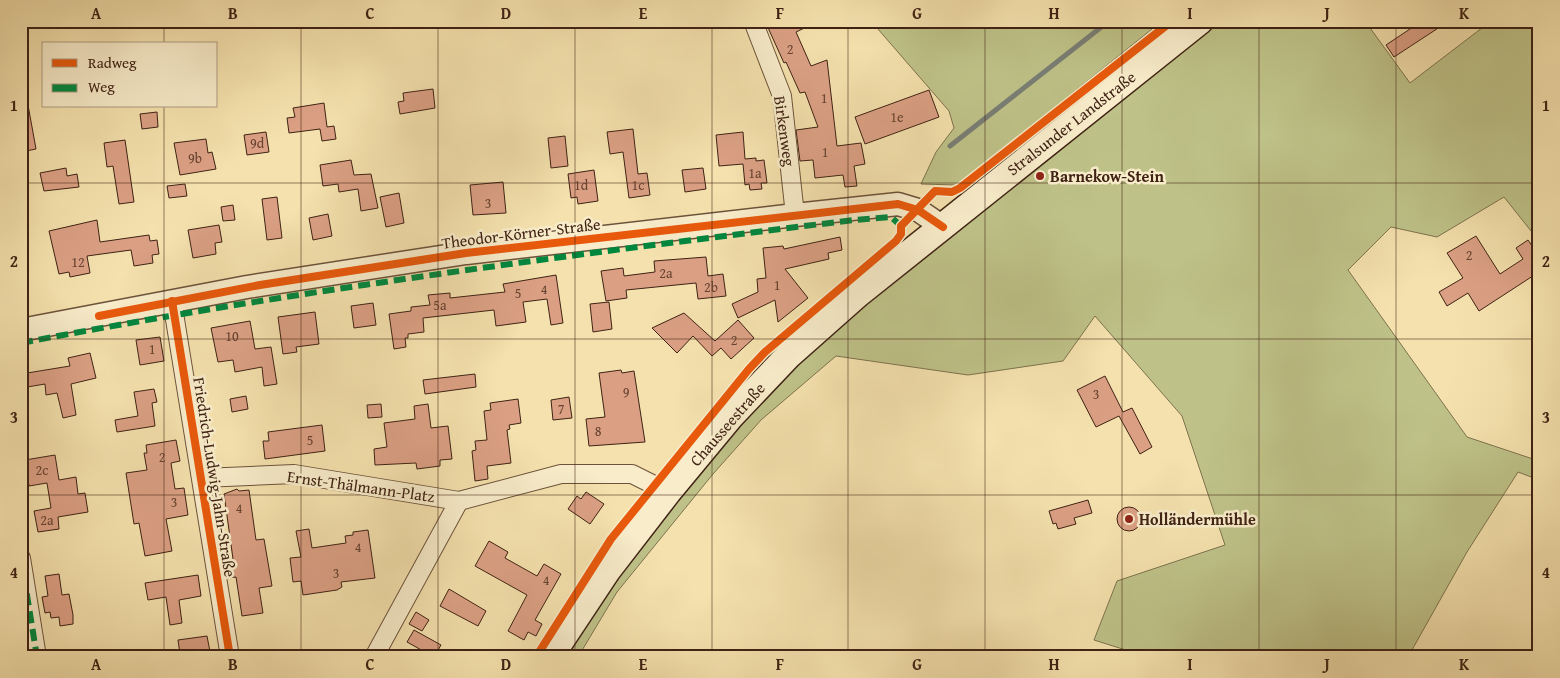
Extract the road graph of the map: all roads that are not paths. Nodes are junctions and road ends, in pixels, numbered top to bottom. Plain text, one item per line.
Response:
1 (753, 21) edge
2 (1200, 21) edge
3 (795, 215) junction
4 (943, 227) junction
5 (172, 301) junction
6 (21, 330) edge
7 (202, 478) junction
8 (668, 492) junction
9 (459, 501) junction
10 (21, 558) edge
11 (37, 657) edge
12 (230, 657) edge
13 (374, 657) edge
14 (550, 657) edge

1 - 3 street, Birkenweg
2 - 4 main road, Stralsunder Landstraße
3 - 4 street, Theodor-Körner-Straße
3 - 5 street, Theodor-Körner-Straße
4 - 8 main road, Chausseestraße
5 - 6 street, Theodor-Körner-Straße
5 - 7 street, Friedrich-Ludwig-Jahn-Straße
7 - 9 street, Ernst-Thälmann-Platz
7 - 12 street, Friedrich-Ludwig-Jahn-Straße
8 - 9 street, Ernst-Thälmann-Platz
8 - 14 main road, Chausseestraße
9 - 13 street, Ernst-Thälmann-Platz
10 - 11 street

